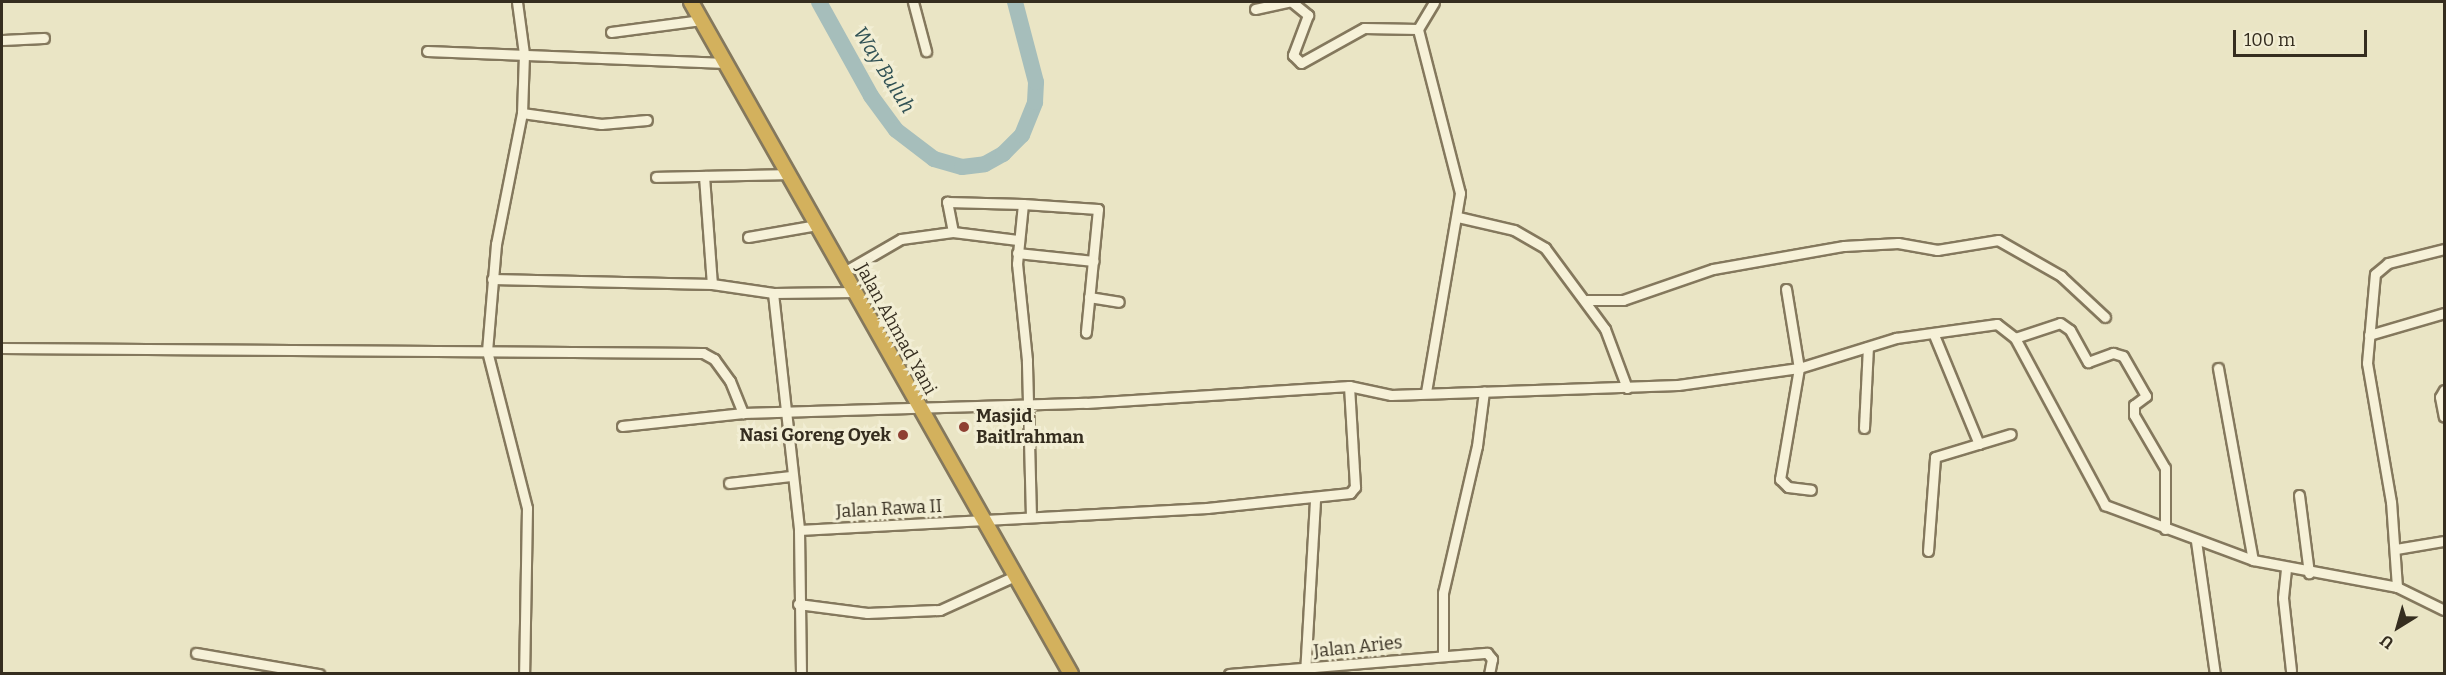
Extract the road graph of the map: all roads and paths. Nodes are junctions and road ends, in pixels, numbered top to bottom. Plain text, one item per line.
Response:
1 (518, 2) edge
2 (691, 2) edge
3 (913, 2) edge
4 (1291, 2) edge
5 (1434, 2) edge
6 (1255, 9) dead end
7 (701, 20) junction
8 (1418, 29) junction
9 (611, 32) dead end
10 (44, 38) dead end
11 (2, 40) edge
12 (427, 51) dead end
13 (926, 51) dead end
14 (524, 54) junction
15 (726, 63) junction
16 (522, 113) junction
17 (647, 120) dead end
18 (788, 174) junction
19 (704, 176) junction
20 (656, 177) dead end
21 (1023, 204) junction
22 (1458, 217) junction
23 (817, 225) junction
24 (953, 232) junction
25 (748, 237) dead end
26 (1018, 240) junction
27 (2445, 249) edge
28 (1017, 253) junction
29 (1094, 261) junction
30 (844, 272) junction
31 (492, 279) junction
32 (712, 284) junction
33 (1786, 289) dead end
34 (855, 292) junction
35 (772, 293) junction
36 (1089, 297) junction
37 (1587, 300) junction
38 (1119, 302) dead end
39 (2445, 313) edge
40 (2105, 317) dead end
41 (1086, 332) dead end
42 (1934, 335) junction
43 (2369, 335) junction
44 (2015, 338) junction
45 (1868, 347) junction
46 (2, 348) edge
47 (487, 351) junction
48 (1799, 368) junction
49 (2218, 368) dead end
50 (1349, 386) junction
51 (1627, 388) junction
52 (2445, 390) edge
53 (1484, 391) junction
54 (1426, 392) junction
55 (1026, 404) junction
56 (921, 410) junction
57 (782, 411) junction
58 (743, 413) junction
59 (2445, 417) edge
60 (622, 426) dead end
61 (1864, 428) dead end
62 (2011, 434) dead end
63 (1979, 444) junction
64 (791, 476) junction
65 (729, 483) dead end
66 (1811, 490) dead end
67 (2300, 495) dead end
68 (1315, 498) junction
69 (1031, 517) junction
70 (980, 519) junction
71 (2165, 529) junction
72 (799, 530) junction
73 (2196, 541) junction
74 (2445, 541) edge
75 (2396, 549) junction
76 (1928, 551) dead end
77 (2253, 560) junction
78 (2286, 569) junction
79 (2309, 573) junction
80 (1015, 576) junction
81 (2397, 587) junction
82 (798, 604) junction
83 (2445, 610) edge
84 (196, 653) dead end
85 (1443, 655) junction
86 (2291, 670) dead end
87 (1305, 671) edge
88 (319, 674) edge
89 (524, 674) edge
90 (801, 674) edge
91 (1071, 674) edge
92 (1229, 674) edge
93 (1489, 674) edge
94 (2216, 674) edge

1 - 14 street
2 - 7 highway, Jalan Ahmad Yani
3 - 13 street
4 - 6 street
4 - 8 street
5 - 8 street
7 - 9 street
7 - 15 highway, Jalan Ahmad Yani
8 - 22 street
10 - 11 street
12 - 14 street
14 - 15 street
14 - 16 street
15 - 18 highway, Jalan Ahmad Yani
16 - 17 street
16 - 31 street
18 - 19 street
18 - 23 highway, Jalan Ahmad Yani
19 - 20 street
19 - 32 street
21 - 24 street
21 - 26 street
21 - 29 street
22 - 37 street
22 - 54 street
23 - 25 street
23 - 30 highway, Jalan Ahmad Yani
24 - 26 street
24 - 30 street
26 - 28 street
27 - 43 street
28 - 29 street
28 - 55 street
29 - 36 street
30 - 34 highway, Jalan Ahmad Yani
31 - 32 street
31 - 47 street
32 - 35 street
33 - 48 street
34 - 35 street
34 - 56 highway, Jalan Ahmad Yani
35 - 57 street
36 - 38 street
36 - 41 street
37 - 40 street
37 - 51 street
39 - 43 street
42 - 44 street
42 - 45 street
42 - 63 street
43 - 75 street
44 - 71 street
44 - 71 street
45 - 48 street
45 - 61 street
46 - 47 street
47 - 58 street
47 - 89 street
48 - 51 street
48 - 66 street
49 - 77 street
50 - 54 street
50 - 55 street
50 - 68 street, Jalan Rawa II
51 - 53 street
52 - 59 street
53 - 54 street
53 - 85 street
55 - 56 street
55 - 69 street
56 - 57 street
56 - 70 highway, Jalan Ahmad Yani
57 - 58 street
57 - 64 street
58 - 60 street
62 - 63 street
63 - 76 street
64 - 65 street
64 - 72 street
67 - 79 street
68 - 69 street, Jalan Rawa II
68 - 87 street
69 - 70 street, Jalan Rawa II
70 - 72 street, Jalan Rawa II
70 - 80 highway, Jalan Ahmad Yani
71 - 73 street
72 - 82 street
73 - 77 street
73 - 94 street
74 - 75 street
75 - 81 street
77 - 78 street
78 - 79 street
78 - 86 street
79 - 81 street
80 - 82 street
80 - 91 highway, Jalan Ahmad Yani
81 - 83 street
82 - 90 street
84 - 88 street
85 - 87 street, Jalan Aries
85 - 93 street, Jalan Aries
87 - 92 street, Jalan Aries

